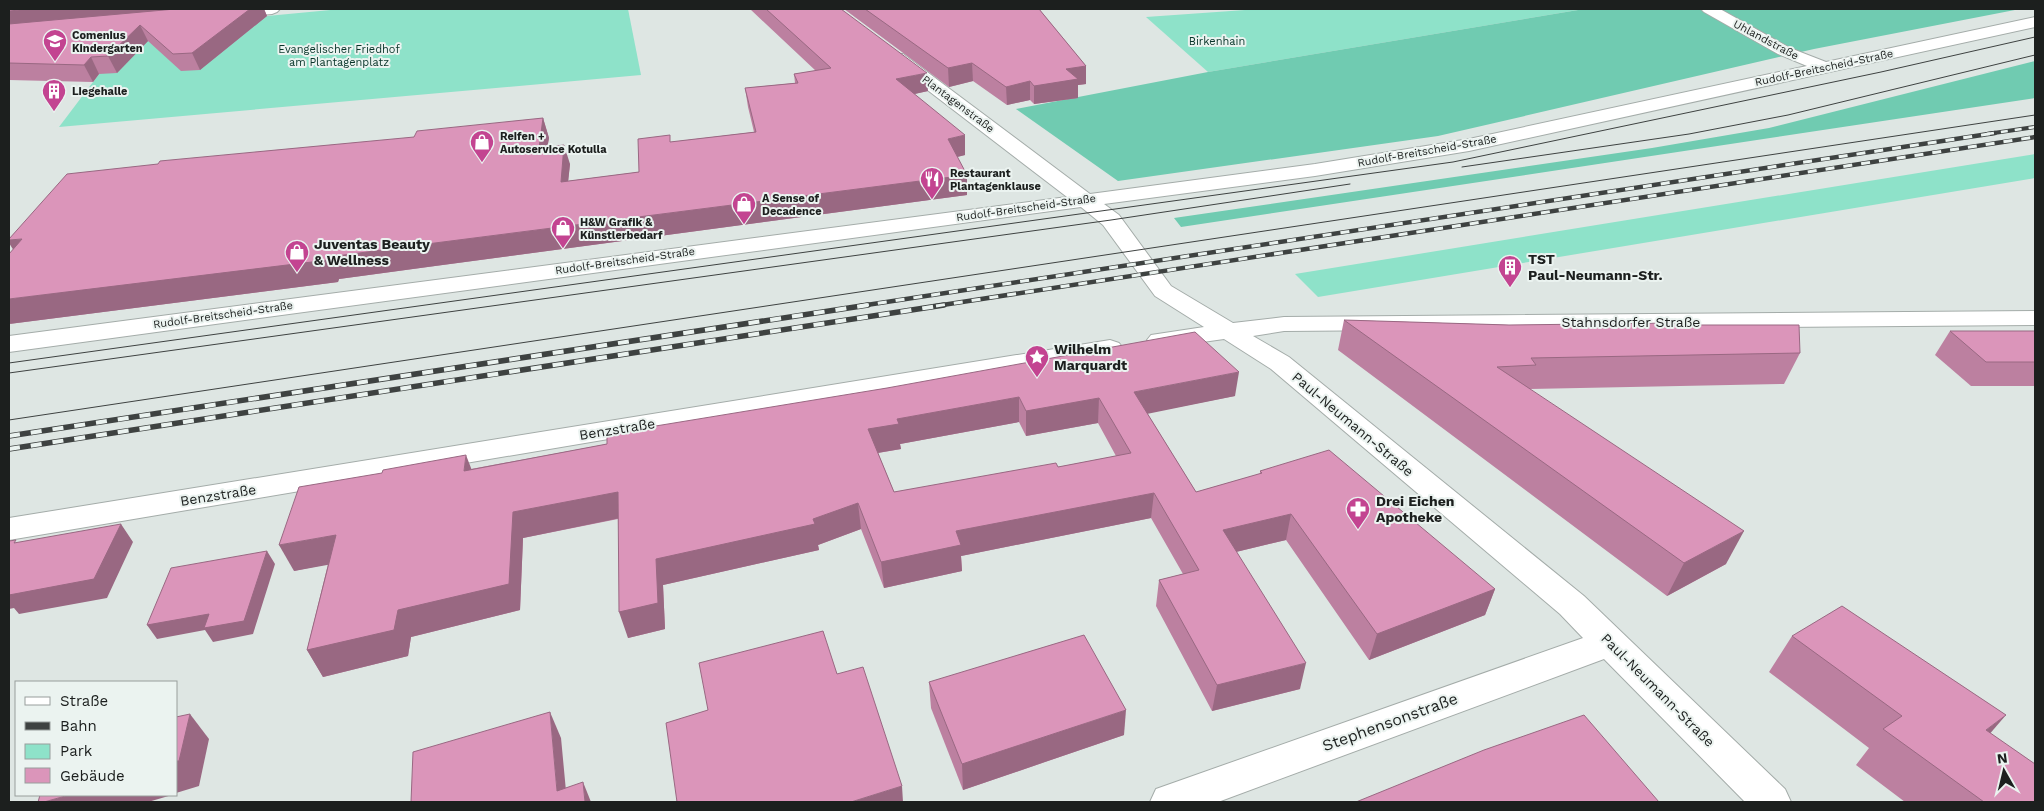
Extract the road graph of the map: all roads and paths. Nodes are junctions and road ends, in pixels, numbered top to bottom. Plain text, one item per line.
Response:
1 (272, 9) edge
2 (1709, 9) edge
3 (208, 15) edge
4 (2035, 22) edge
5 (885, 49) edge
6 (1825, 68) junction
7 (1084, 200) junction
8 (2035, 318) edge
9 (1226, 330) junction
10 (9, 344) edge
11 (9, 529) edge
12 (1610, 642) junction
13 (1170, 802) edge
14 (1771, 802) edge

1 - 3 street
2 - 6 street, Uhlandstraße
4 - 6 street, Rudolf-Breitscheid-Straße
5 - 7 street, Plantagenstraße
6 - 7 street, Rudolf-Breitscheid-Straße
7 - 9 street, Paul-Neumann-Straße
7 - 10 street, Rudolf-Breitscheid-Straße
8 - 9 street, Stahnsdorfer Straße
9 - 11 street, Benzstraße
9 - 12 street, Paul-Neumann-Straße
12 - 13 street, Stephensonstraße
12 - 14 street, Paul-Neumann-Straße

